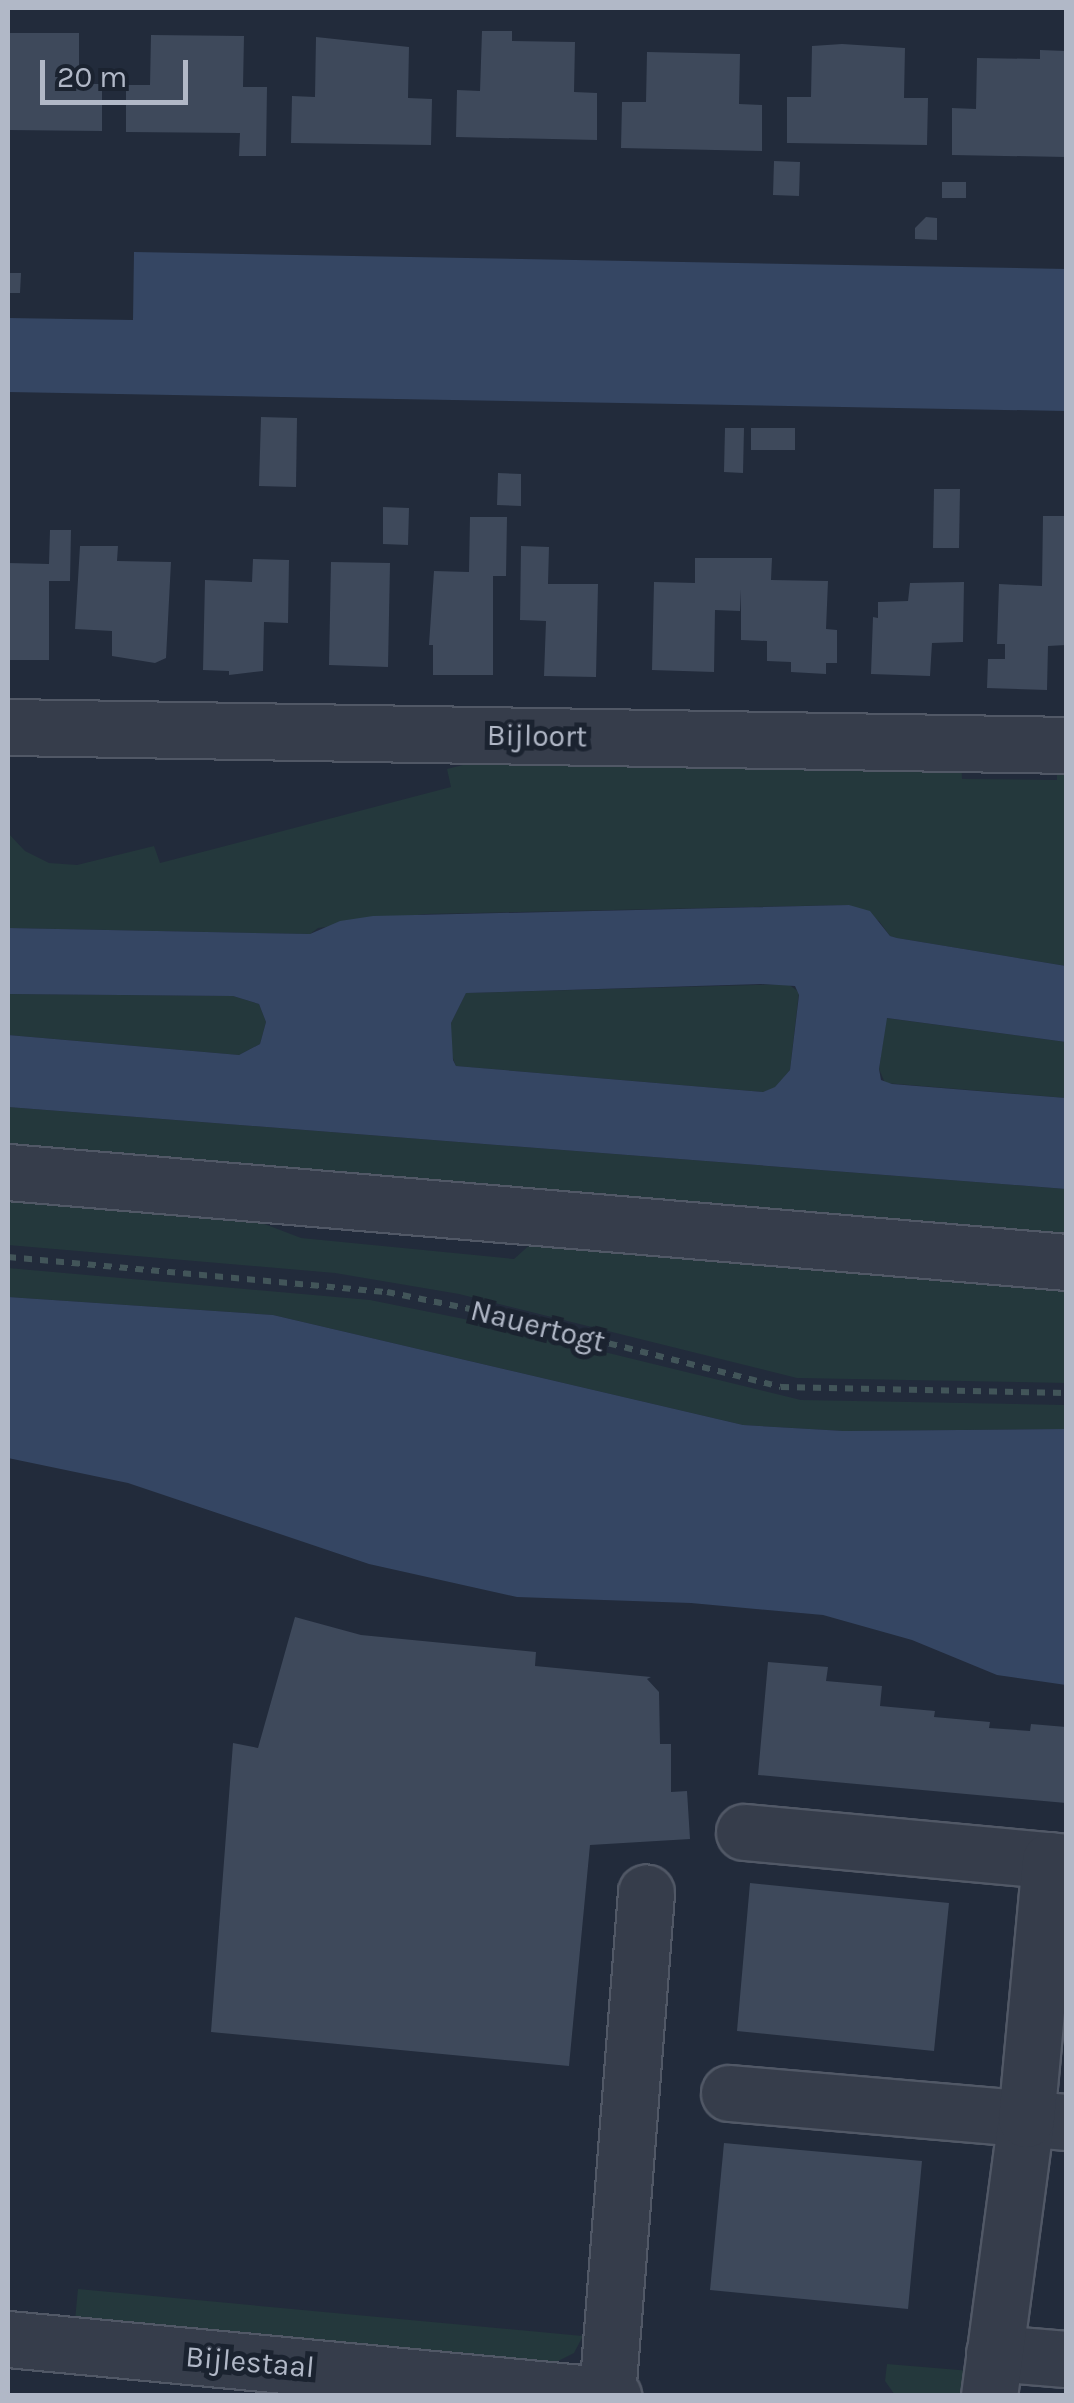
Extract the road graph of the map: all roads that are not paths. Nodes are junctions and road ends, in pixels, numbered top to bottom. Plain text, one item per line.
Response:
1 (8, 727) edge
2 (1066, 745) edge
3 (8, 1172) edge
4 (1066, 1262) edge
5 (744, 1832) dead end
6 (1058, 1861) edge
7 (646, 1893) dead end
8 (728, 2092) dead end
9 (1046, 2120) edge
10 (8, 2339) edge
11 (1066, 2359) edge
12 (992, 2374) edge
13 (610, 2395) edge

1 - 2 street, Bijloort
3 - 4 street
5 - 6 street
6 - 9 street
7 - 13 street
8 - 9 street
9 - 12 street
10 - 13 street, Bijlestaal
11 - 12 street

